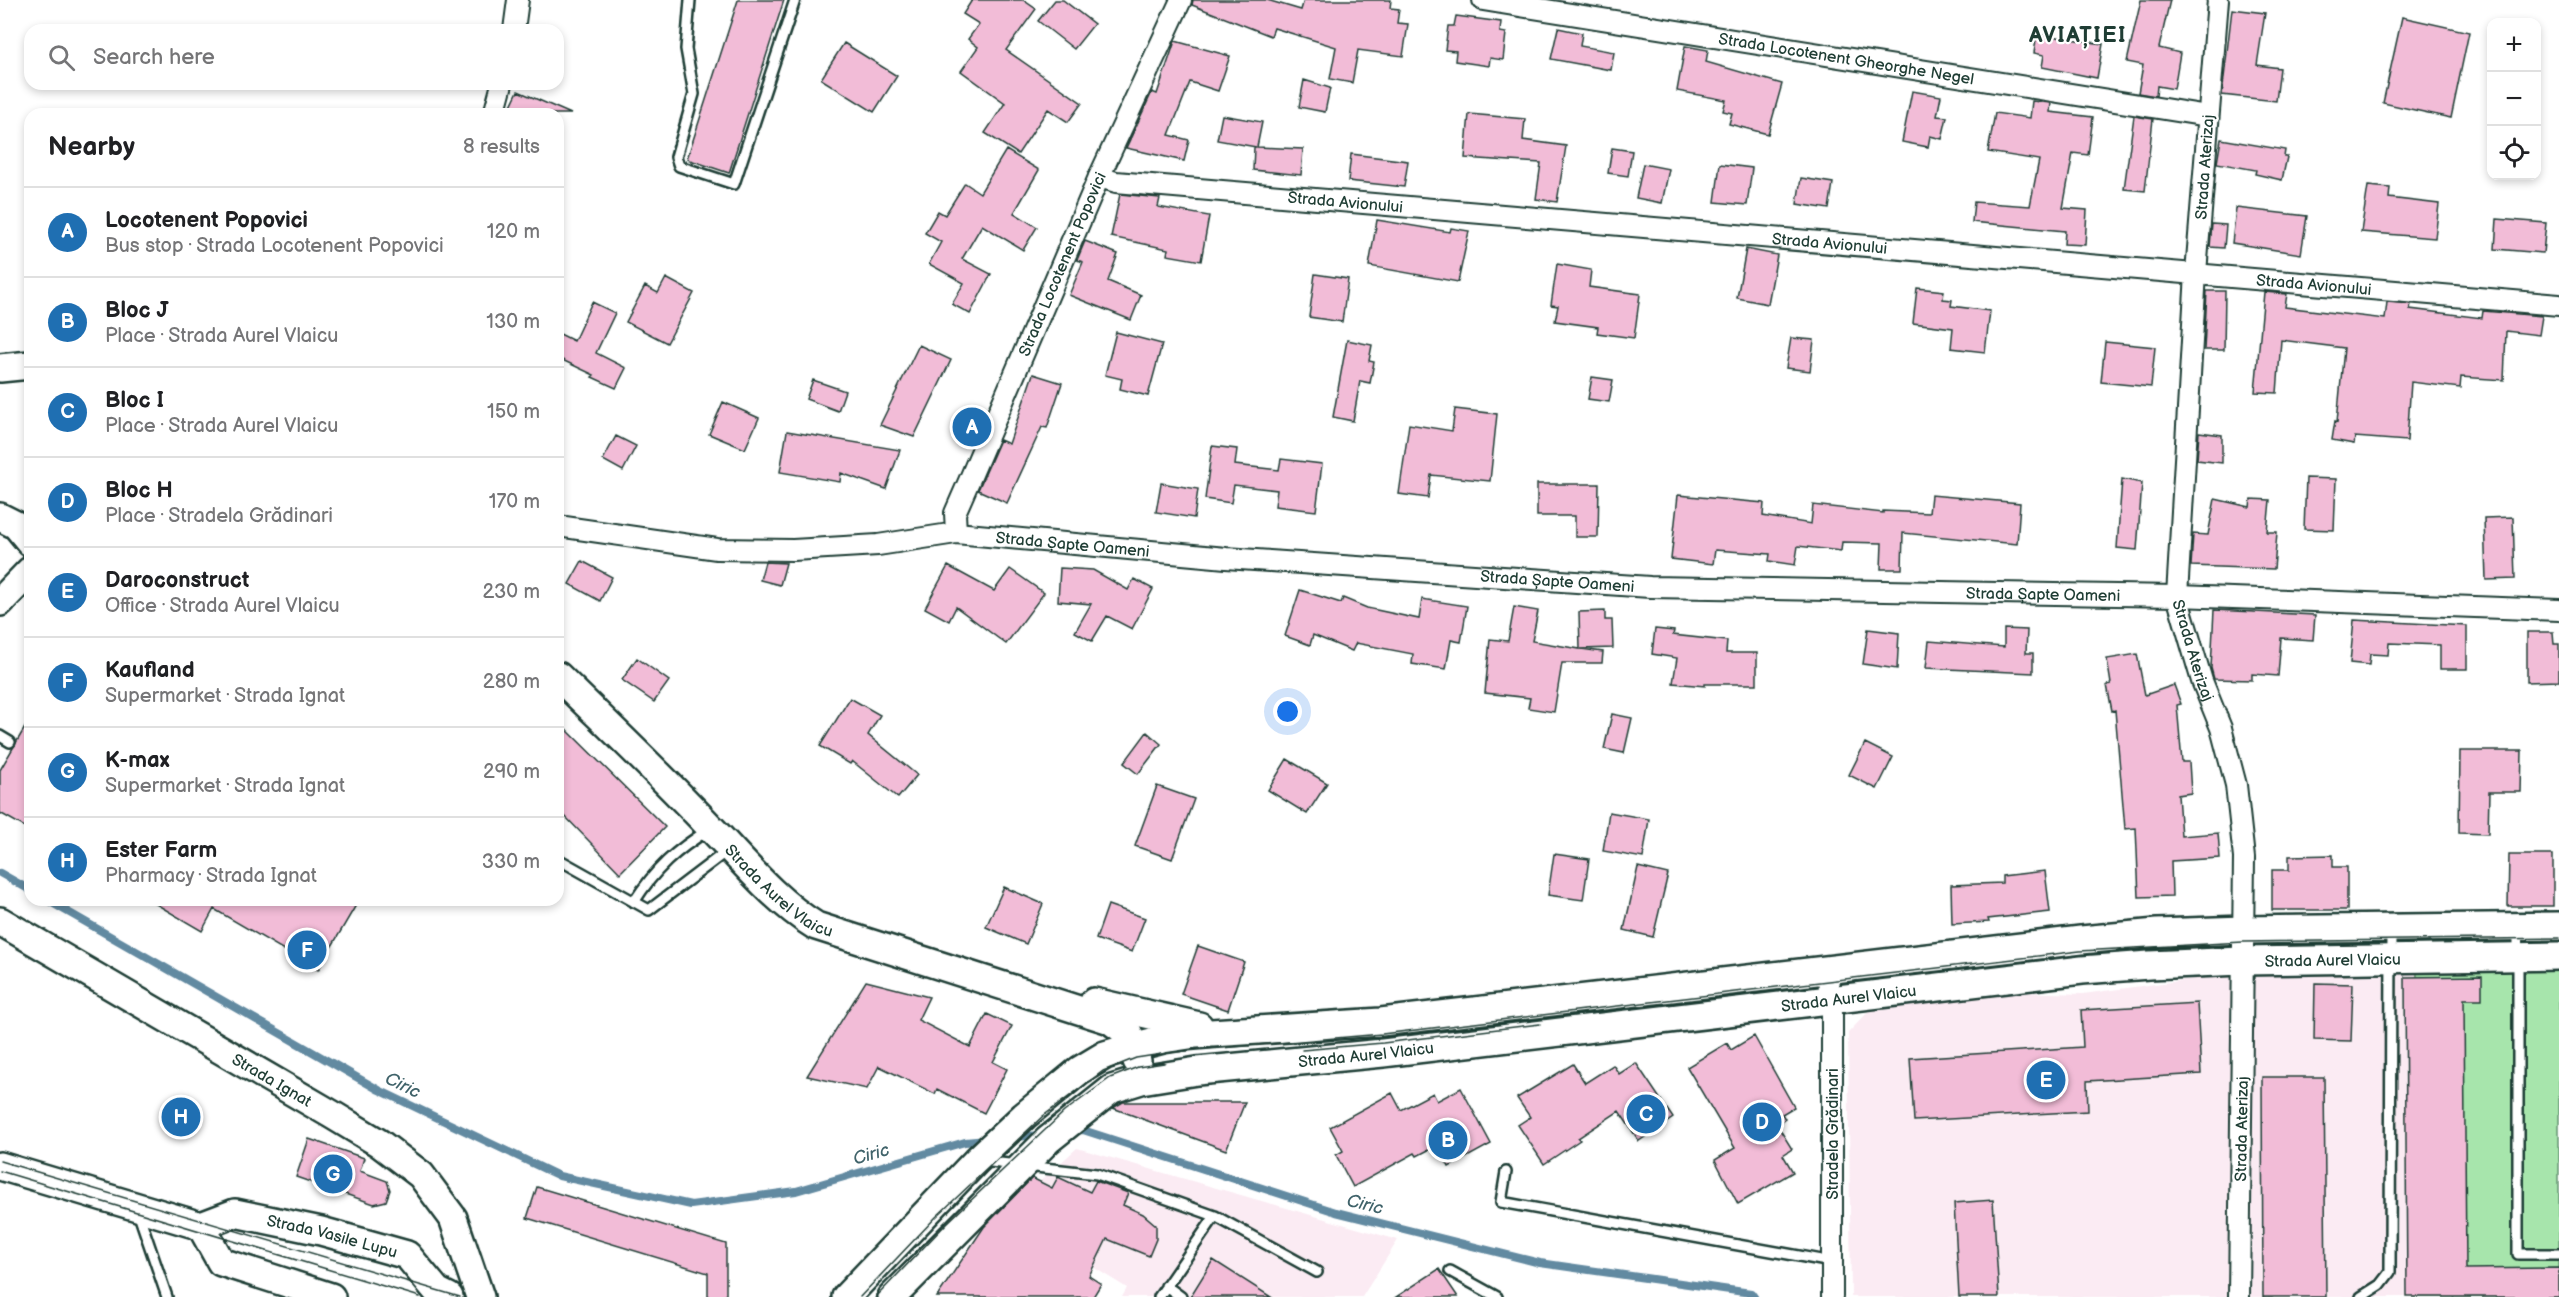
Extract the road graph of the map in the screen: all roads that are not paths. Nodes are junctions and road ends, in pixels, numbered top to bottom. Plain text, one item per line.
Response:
1 (518, 0) edge
2 (690, 0) edge
3 (795, 0) edge
4 (1181, 0) edge
5 (1483, 0) edge
6 (2218, 0) edge
7 (515, 24) edge
8 (500, 90) edge
9 (496, 108) edge
10 (2208, 116) junction
11 (1099, 177) junction
12 (2196, 273) junction
13 (2559, 305) edge
14 (24, 366) edge
15 (0, 368) edge
16 (0, 517) edge
17 (564, 527) edge
18 (956, 533) junction
19 (24, 535) edge
20 (24, 577) edge
21 (2177, 596) junction
22 (0, 602) edge
23 (2559, 610) edge
24 (564, 682) edge
25 (0, 736) edge
26 (10, 742) dead end
27 (712, 828) junction
28 (729, 849) junction
29 (564, 862) edge
30 (634, 902) junction
31 (0, 921) edge
32 (2518, 926) junction
33 (2559, 926) edge
34 (2391, 928) junction
35 (2244, 930) junction
36 (2559, 956) edge
37 (2518, 957) junction
38 (2391, 959) junction
39 (2242, 962) junction
40 (1827, 970) junction
41 (1831, 1001) junction
42 (1061, 1004) junction
43 (1230, 1032) junction
44 (1132, 1047) junction
45 (1080, 1070) junction
46 (1142, 1080) junction
47 (977, 1160) junction
48 (0, 1166) edge
49 (1022, 1166) junction
50 (1506, 1172) dead end
51 (137, 1207) junction
52 (1215, 1216) junction
53 (201, 1226) junction
54 (2559, 1254) edge
55 (1832, 1262) junction
56 (1450, 1271) dead end
57 (1317, 1272) dead end
58 (1166, 1286) junction
59 (167, 1297) edge
60 (332, 1297) edge
61 (449, 1297) edge
62 (480, 1297) edge
63 (846, 1297) edge
64 (892, 1297) edge
65 (1159, 1297) edge
66 (1181, 1297) edge
67 (1497, 1297) edge
68 (1832, 1297) edge
69 (2239, 1297) edge
70 (2361, 1297) edge

1 - 7 street
2 - 3 lane
4 - 11 street, Strada Locotenent Popovici
5 - 10 street, Strada Locotenent Gheorghe Negel
6 - 10 street, Strada Aterizaj
8 - 9 street
10 - 12 street, Strada Aterizaj
11 - 12 street, Strada Avionului
11 - 18 street, Strada Locotenent Popovici
12 - 13 street, Strada Avionului
12 - 21 street, Strada Aterizaj
14 - 15 main road
16 - 19 main road
17 - 18 street, Strada Șapte Oameni
18 - 21 street, Strada Șapte Oameni
20 - 22 main road
21 - 23 street, Strada Șapte Oameni
21 - 35 street, Strada Aterizaj
24 - 27 main road, Strada Aurel Vlaicu
25 - 26 lane
27 - 28 main road, Strada Aurel Vlaicu
27 - 30 lane
28 - 30 lane
28 - 42 main road, Strada Aurel Vlaicu
29 - 30 lane
31 - 62 main road, Strada Ignat
32 - 33 main road, Strada Aurel Vlaicu
32 - 34 main road, Strada Aurel Vlaicu
32 - 37 lane
34 - 35 main road, Strada Aurel Vlaicu
34 - 38 lane
35 - 39 street, Strada Aterizaj
35 - 40 main road, Strada Aurel Vlaicu
36 - 37 main road, Strada Aurel Vlaicu
37 - 38 main road, Strada Aurel Vlaicu
37 - 54 lane
38 - 39 main road, Strada Aurel Vlaicu
38 - 70 lane
39 - 41 main road, Strada Aurel Vlaicu
39 - 69 street, Strada Aterizaj
40 - 41 street, Stradela Grădinari
40 - 43 main road, Strada Aurel Vlaicu
41 - 46 main road, Strada Aurel Vlaicu
41 - 55 street, Stradela Grădinari
42 - 43 main road, Strada Aurel Vlaicu
42 - 44 main road, Strada Aurel Vlaicu
42 - 45 main road
43 - 44 main road, Strada Aurel Vlaicu
44 - 45 main road, Strada Aurel Vlaicu
44 - 46 main road, Strada Aurel Vlaicu
45 - 47 main road, Strada Aurel Vlaicu
46 - 49 main road, Strada Aurel Vlaicu
47 - 49 lane
47 - 63 main road, Strada Aurel Vlaicu
48 - 51 main road
49 - 52 lane
49 - 64 main road, Strada Aurel Vlaicu
50 - 55 lane
51 - 53 main road
51 - 59 lane
52 - 57 lane
52 - 58 lane
53 - 60 main road
53 - 61 main road, Strada Vasile Lupu
55 - 68 street, Stradela Grădinari
56 - 67 lane
58 - 65 lane
58 - 66 lane

